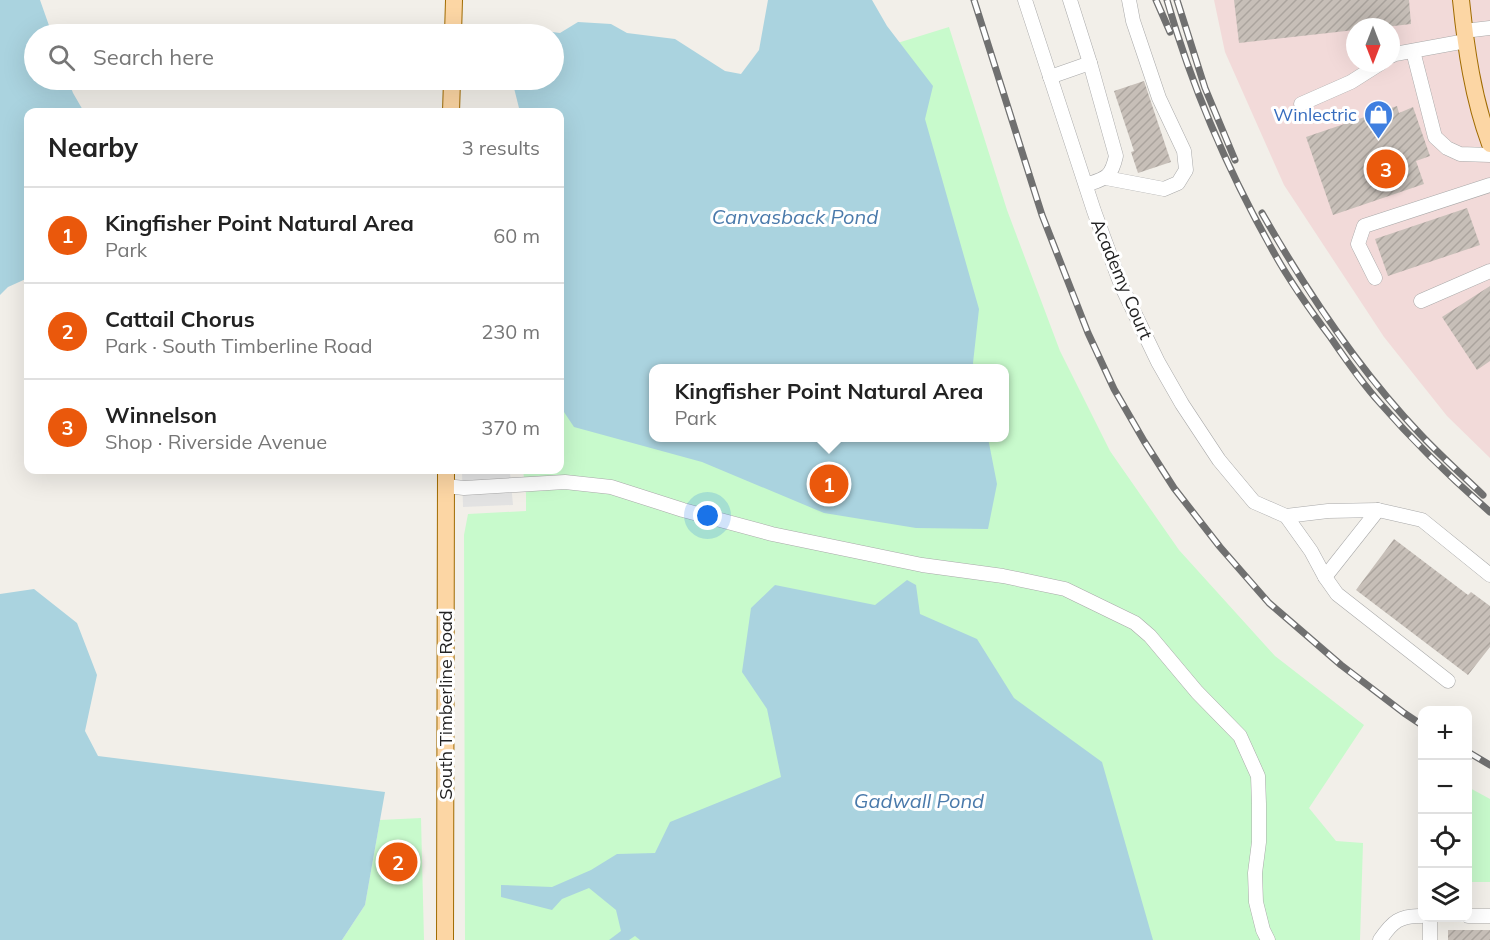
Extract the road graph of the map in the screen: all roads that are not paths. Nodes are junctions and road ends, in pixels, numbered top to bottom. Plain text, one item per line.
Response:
1 (454, 0) edge
2 (1025, 0) edge
3 (1070, 0) edge
4 (1129, 0) edge
5 (1461, 0) edge
6 (453, 24) edge
7 (1490, 28) edge
8 (1465, 36) junction
9 (1413, 51) junction
10 (1400, 53) edge
11 (1090, 63) junction
12 (1367, 72) edge
13 (1050, 77) junction
14 (452, 90) edge
15 (1301, 104) dead end
16 (451, 108) edge
17 (1490, 144) edge
18 (1490, 154) edge
19 (1106, 178) junction
20 (1086, 185) junction
21 (1490, 185) edge
22 (1490, 271) edge
23 (1376, 278) dead end
24 (1420, 301) dead end
25 (446, 478) edge
26 (1378, 510) junction
27 (1286, 516) junction
28 (1490, 575) edge
29 (1325, 577) junction
30 (1448, 681) dead end
31 (1418, 916) edge
32 (1472, 916) edge
33 (1490, 916) edge
34 (1430, 922) edge
35 (445, 940) edge
36 (1268, 940) edge
37 (1380, 940) edge
38 (1430, 940) edge

1 - 6 main road
2 - 13 street, Academy Court
3 - 11 street
4 - 19 street
5 - 8 main road
7 - 8 street
8 - 9 street
8 - 17 main road
9 - 10 street
9 - 18 street
11 - 13 street
11 - 19 street
12 - 15 street
13 - 20 street, Academy Court
14 - 16 main road
19 - 20 street
20 - 27 street, Academy Court
21 - 23 street
22 - 24 street
25 - 35 main road, South Timberline Road
25 - 36 street
26 - 27 street
26 - 28 street
26 - 29 street
27 - 29 street
29 - 30 street
31 - 37 street
32 - 33 street
34 - 38 street

